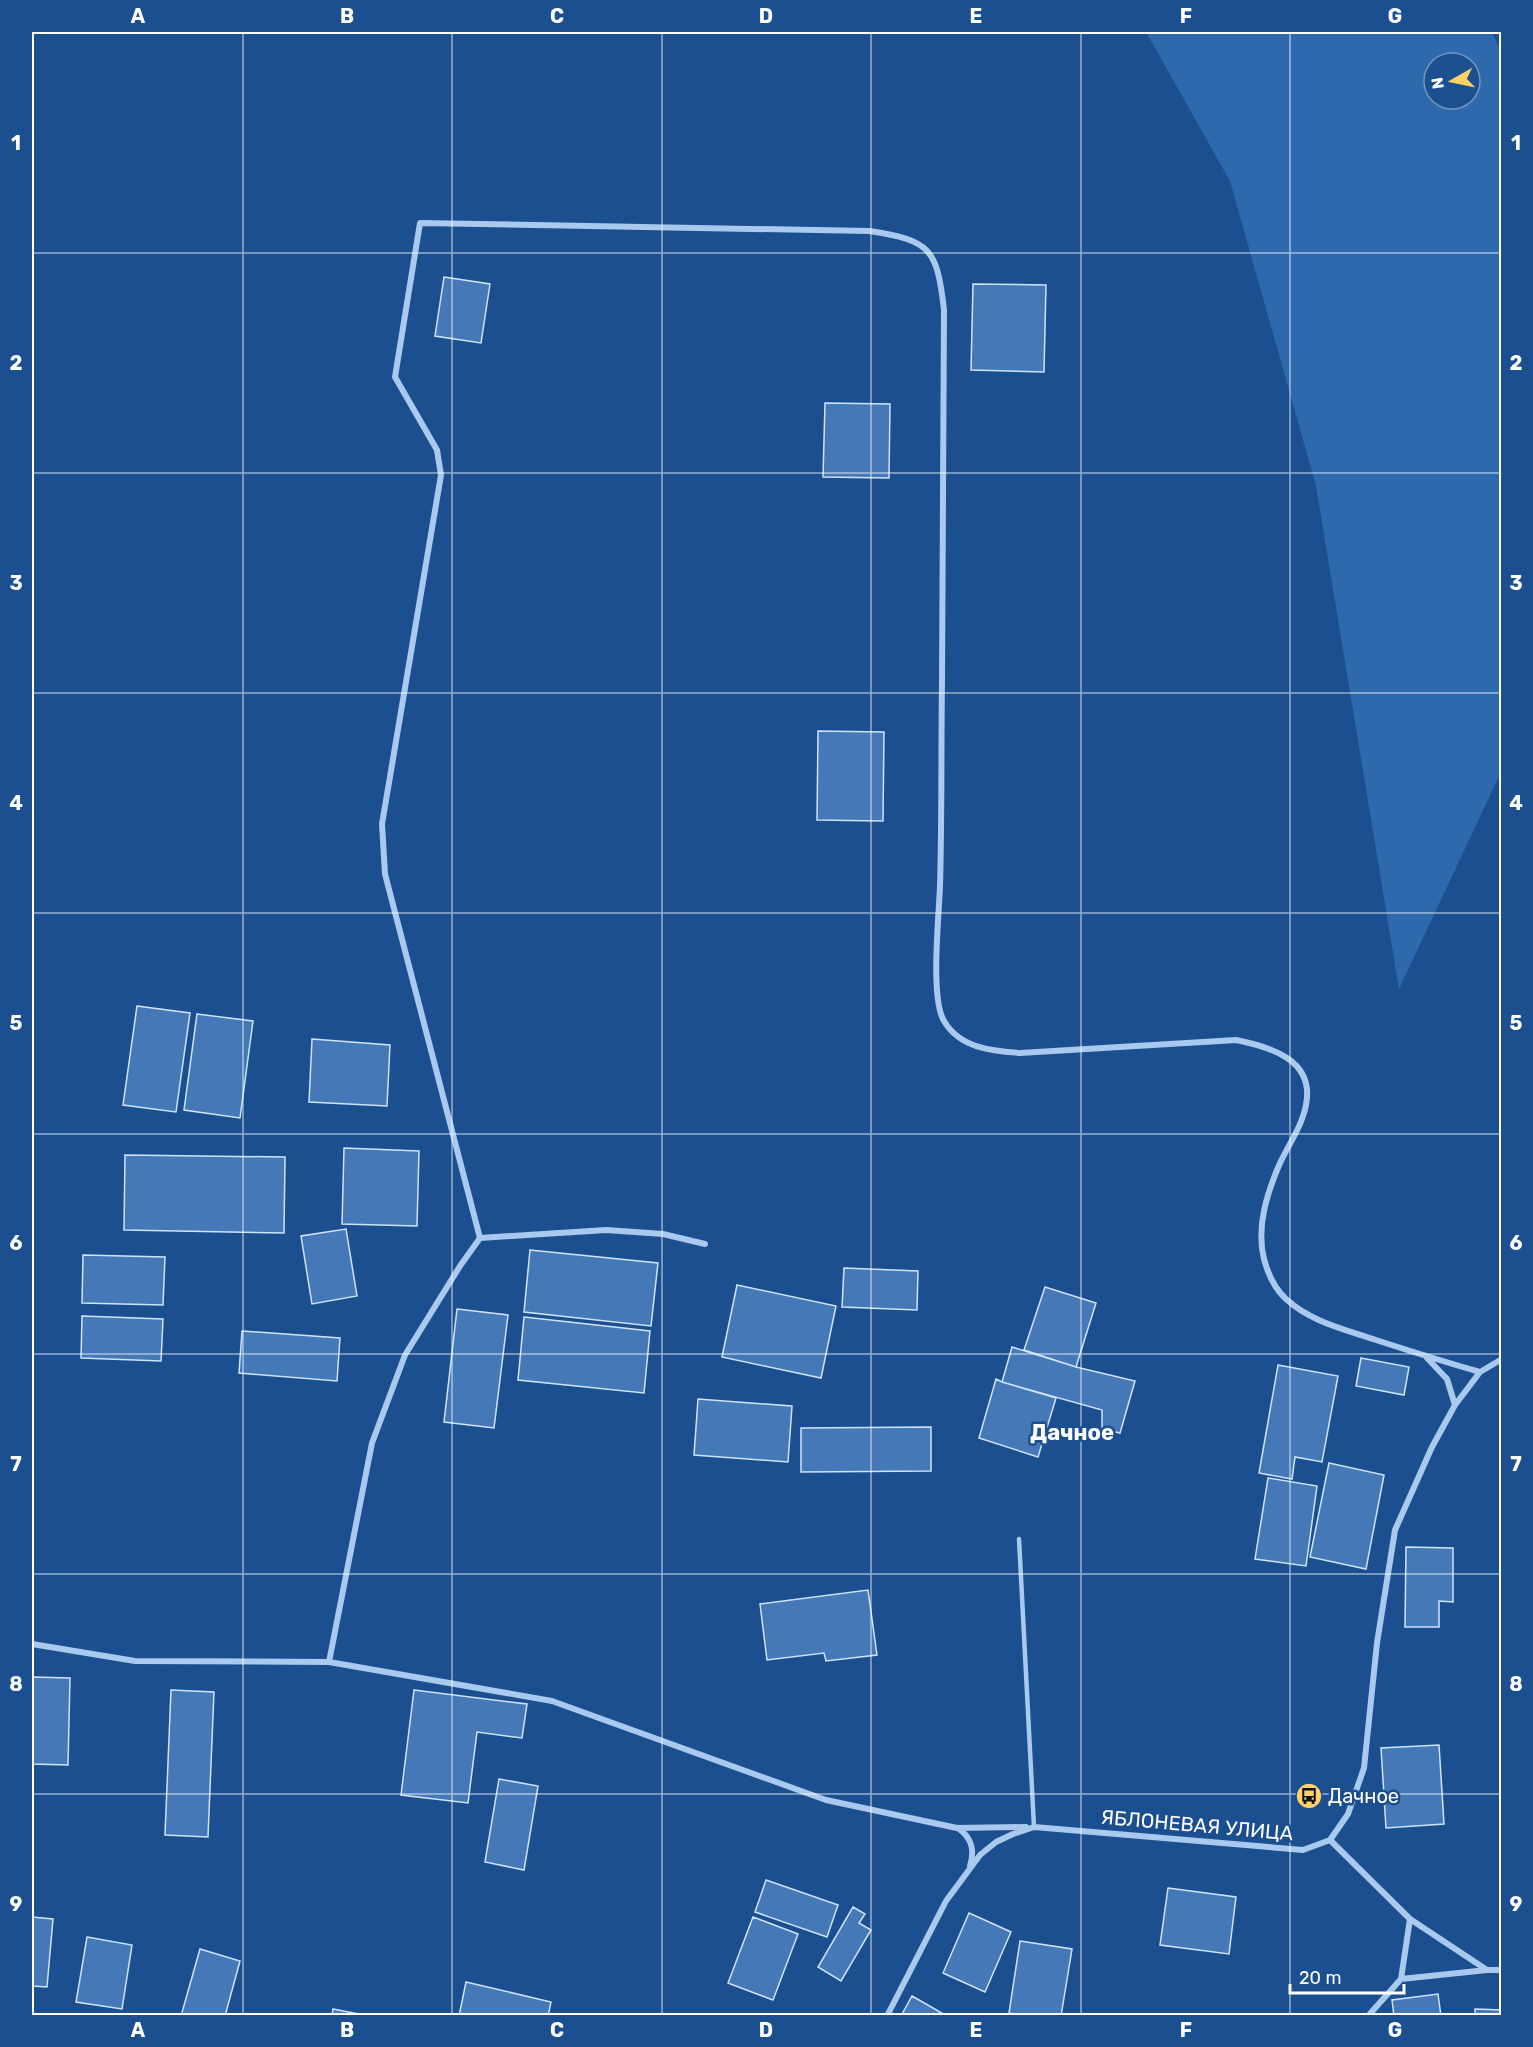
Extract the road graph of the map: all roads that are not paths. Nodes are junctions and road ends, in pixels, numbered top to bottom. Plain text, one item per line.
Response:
1 (480, 1238) junction
2 (705, 1245) dead end
3 (1425, 1356) junction
4 (1502, 1359) edge
5 (1480, 1372) junction
6 (1455, 1405) junction
7 (1019, 1539) dead end
8 (32, 1644) edge
9 (329, 1662) junction
10 (1034, 1827) junction
11 (957, 1828) junction
12 (1330, 1840) junction
13 (968, 1872) junction
14 (1410, 1919) junction
15 (1487, 1970) junction
16 (1502, 1970) edge
17 (1401, 1979) junction
18 (887, 2016) edge
19 (1368, 2016) edge

1 - 2 street
1 - 3 street
1 - 9 street
3 - 5 street
3 - 6 street
4 - 5 street
5 - 6 street
6 - 12 street
7 - 10 lane
8 - 9 street
9 - 11 street
10 - 11 street
10 - 12 street, ЯБЛОНЕВАЯ УЛИЦА
10 - 13 street, ЯБЛОНЕВАЯ УЛИЦА
11 - 13 street
12 - 14 street
13 - 18 street, ЯБЛОНЕВАЯ УЛИЦА
14 - 15 street
14 - 17 street
15 - 16 street
15 - 17 street
17 - 19 street

